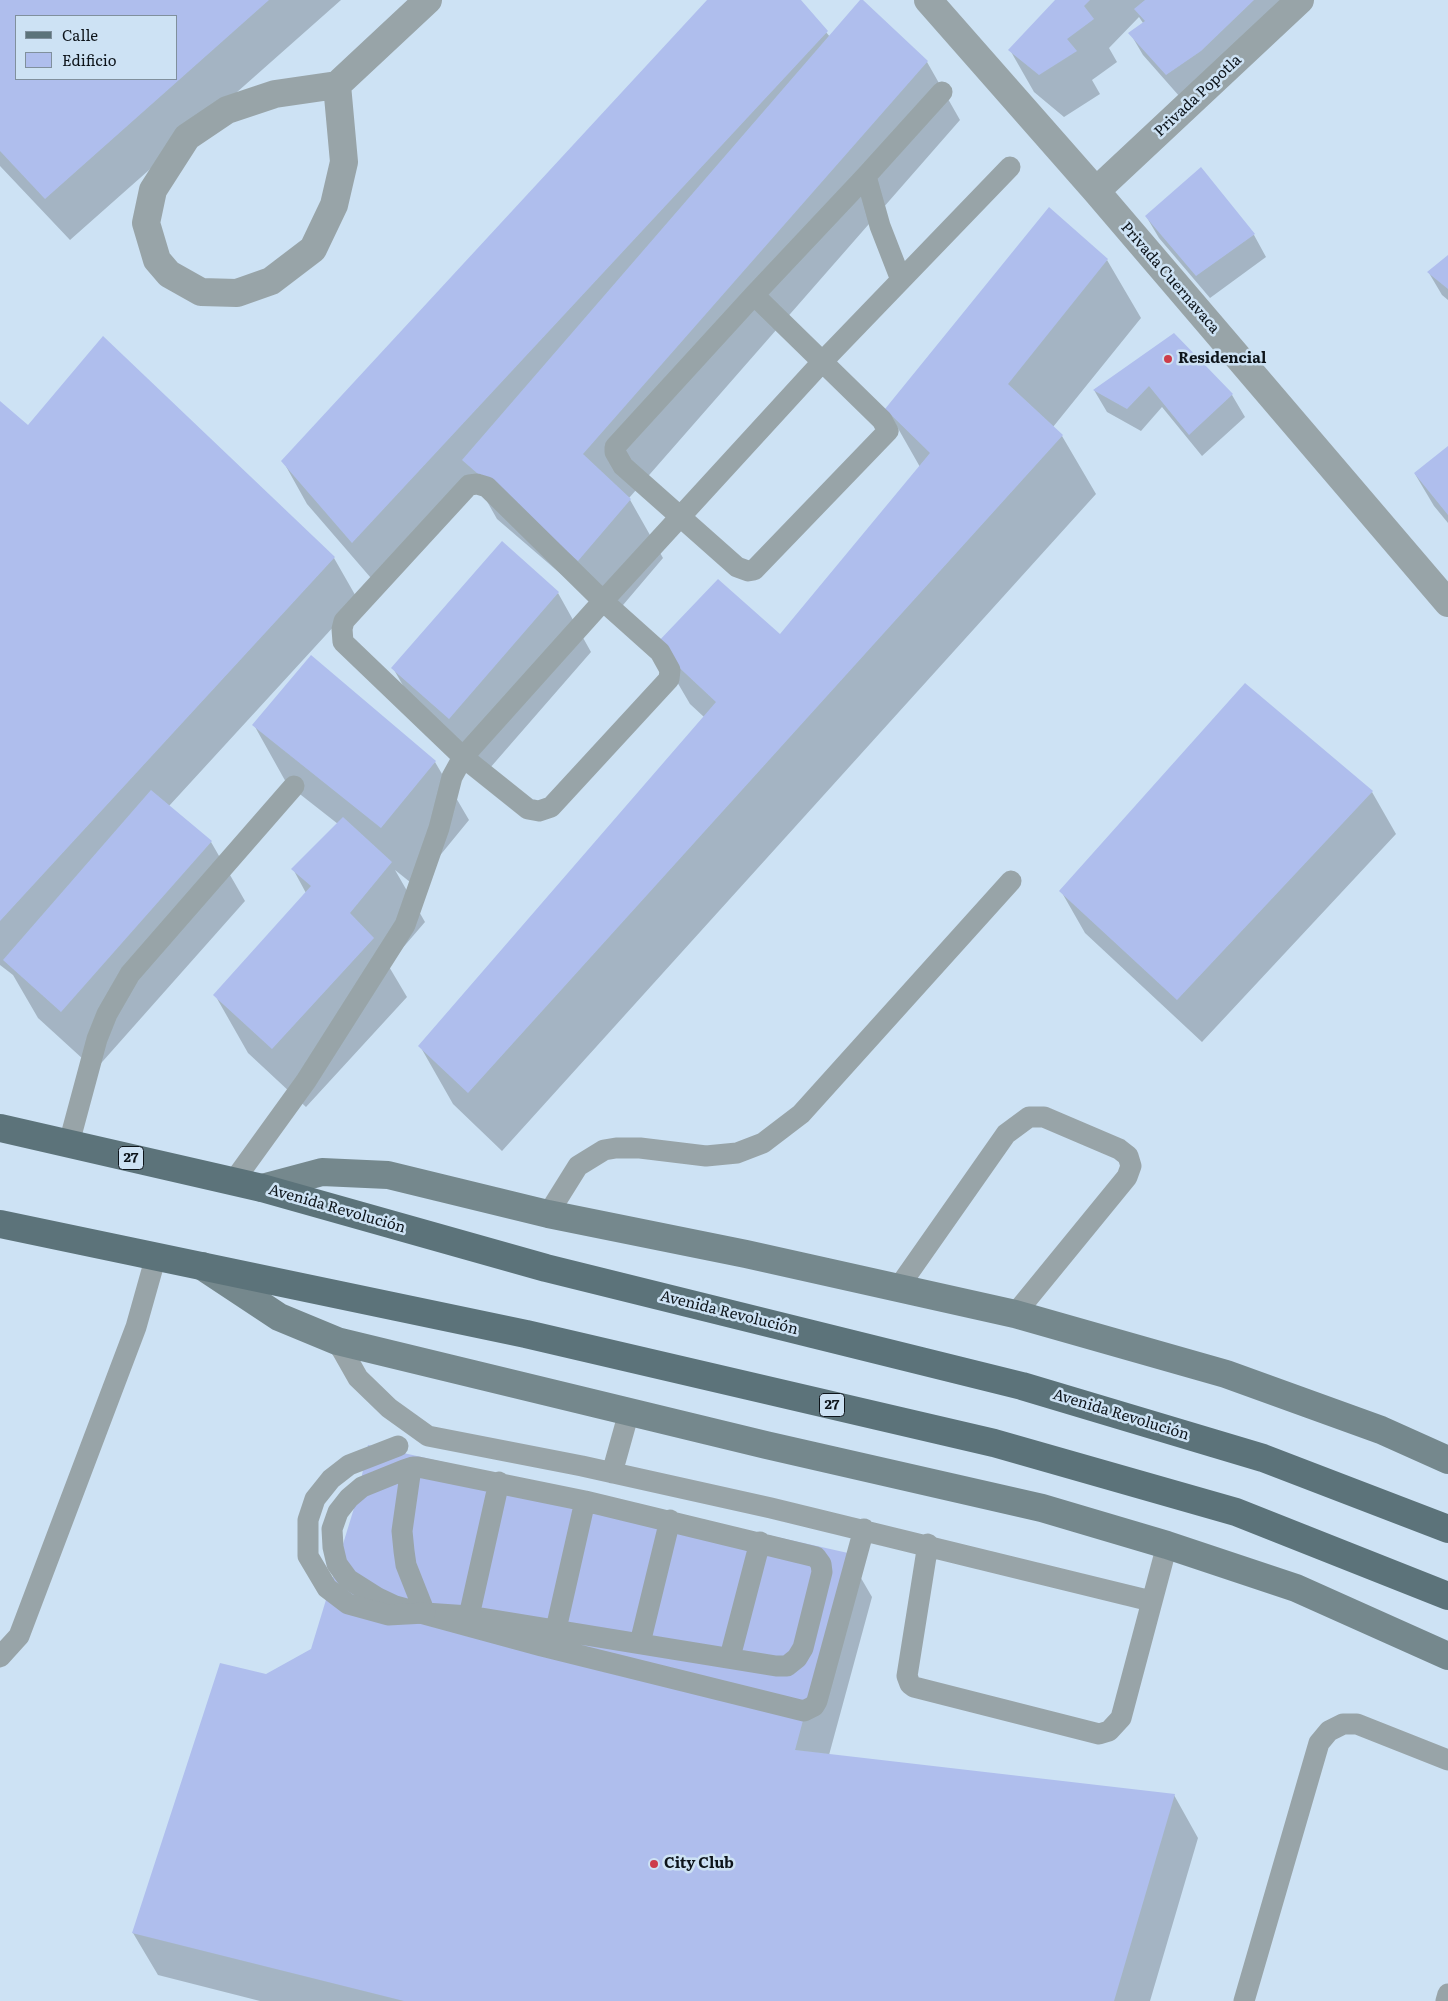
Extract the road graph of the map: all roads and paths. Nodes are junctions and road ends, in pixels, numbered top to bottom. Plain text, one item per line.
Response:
1 (428, 0) edge
2 (928, 0) edge
3 (1300, 0) edge
4 (337, 85) junction
5 (942, 92) dead end
6 (1010, 168) dead end
7 (866, 176) junction
8 (1096, 191) junction
9 (901, 280) junction
10 (754, 295) junction
11 (823, 361) junction
12 (682, 516) junction
13 (603, 601) junction
14 (1448, 603) edge
15 (464, 757) junction
16 (294, 786) dead end
17 (1011, 881) dead end
18 (0, 1128) edge
19 (69, 1143) junction
20 (233, 1182) junction
21 (262, 1188) junction
22 (548, 1214) junction
23 (0, 1224) edge
24 (156, 1256) junction
25 (202, 1266) junction
26 (898, 1288) junction
27 (1015, 1314) junction
28 (337, 1341) junction
29 (629, 1412) junction
30 (428, 1436) junction
31 (1448, 1460) edge
32 (411, 1468) junction
33 (612, 1473) junction
34 (499, 1482) junction
35 (585, 1501) junction
36 (670, 1520) junction
37 (864, 1529) junction
38 (1448, 1530) edge
39 (760, 1542) junction
40 (928, 1544) junction
41 (1167, 1545) junction
42 (1448, 1596) edge
43 (1151, 1601) junction
44 (425, 1614) junction
45 (469, 1616) junction
46 (556, 1630) junction
47 (640, 1643) junction
48 (0, 1656) edge
49 (1448, 1656) edge
50 (730, 1657) junction
51 (1448, 1760) edge
52 (1448, 1994) edge
53 (1244, 2001) edge
54 (1446, 2001) edge

1 - 4 street
2 - 8 street, Privada Cuernavaca
3 - 8 street, Privada Popotla
4 - 4 street
5 - 7 lane
6 - 9 lane
7 - 9 lane
7 - 10 lane
8 - 14 street, Privada Cuernavaca
9 - 11 lane
10 - 11 lane
10 - 12 lane
11 - 12 lane
11 - 12 lane
12 - 13 lane
13 - 15 lane
13 - 15 lane
13 - 15 lane
15 - 20 lane
16 - 19 lane
17 - 22 lane
18 - 19 main road, Avenida Revolución / 27
19 - 20 main road, Avenida Revolución / 27
20 - 21 main road, Avenida Revolución / 27
21 - 22 street
21 - 38 main road, Avenida Revolución / 27
22 - 26 street
23 - 24 main road, 27
24 - 25 main road, 27
24 - 48 lane
25 - 28 street
25 - 42 main road, 27
26 - 27 street
26 - 27 lane
27 - 31 street
28 - 29 street
28 - 30 lane
29 - 33 lane
29 - 41 street
30 - 33 lane
30 - 44 lane, bridge
32 - 34 lane
32 - 37 lane
32 - 44 lane
33 - 37 lane
34 - 35 lane
34 - 45 lane
35 - 36 lane
35 - 46 lane
36 - 39 lane
36 - 47 lane
37 - 40 lane
39 - 50 lane
39 - 50 lane
40 - 43 lane
40 - 43 lane
41 - 43 lane
41 - 49 street
44 - 45 lane
45 - 46 lane
46 - 47 lane
47 - 50 lane
51 - 53 lane
52 - 54 lane

